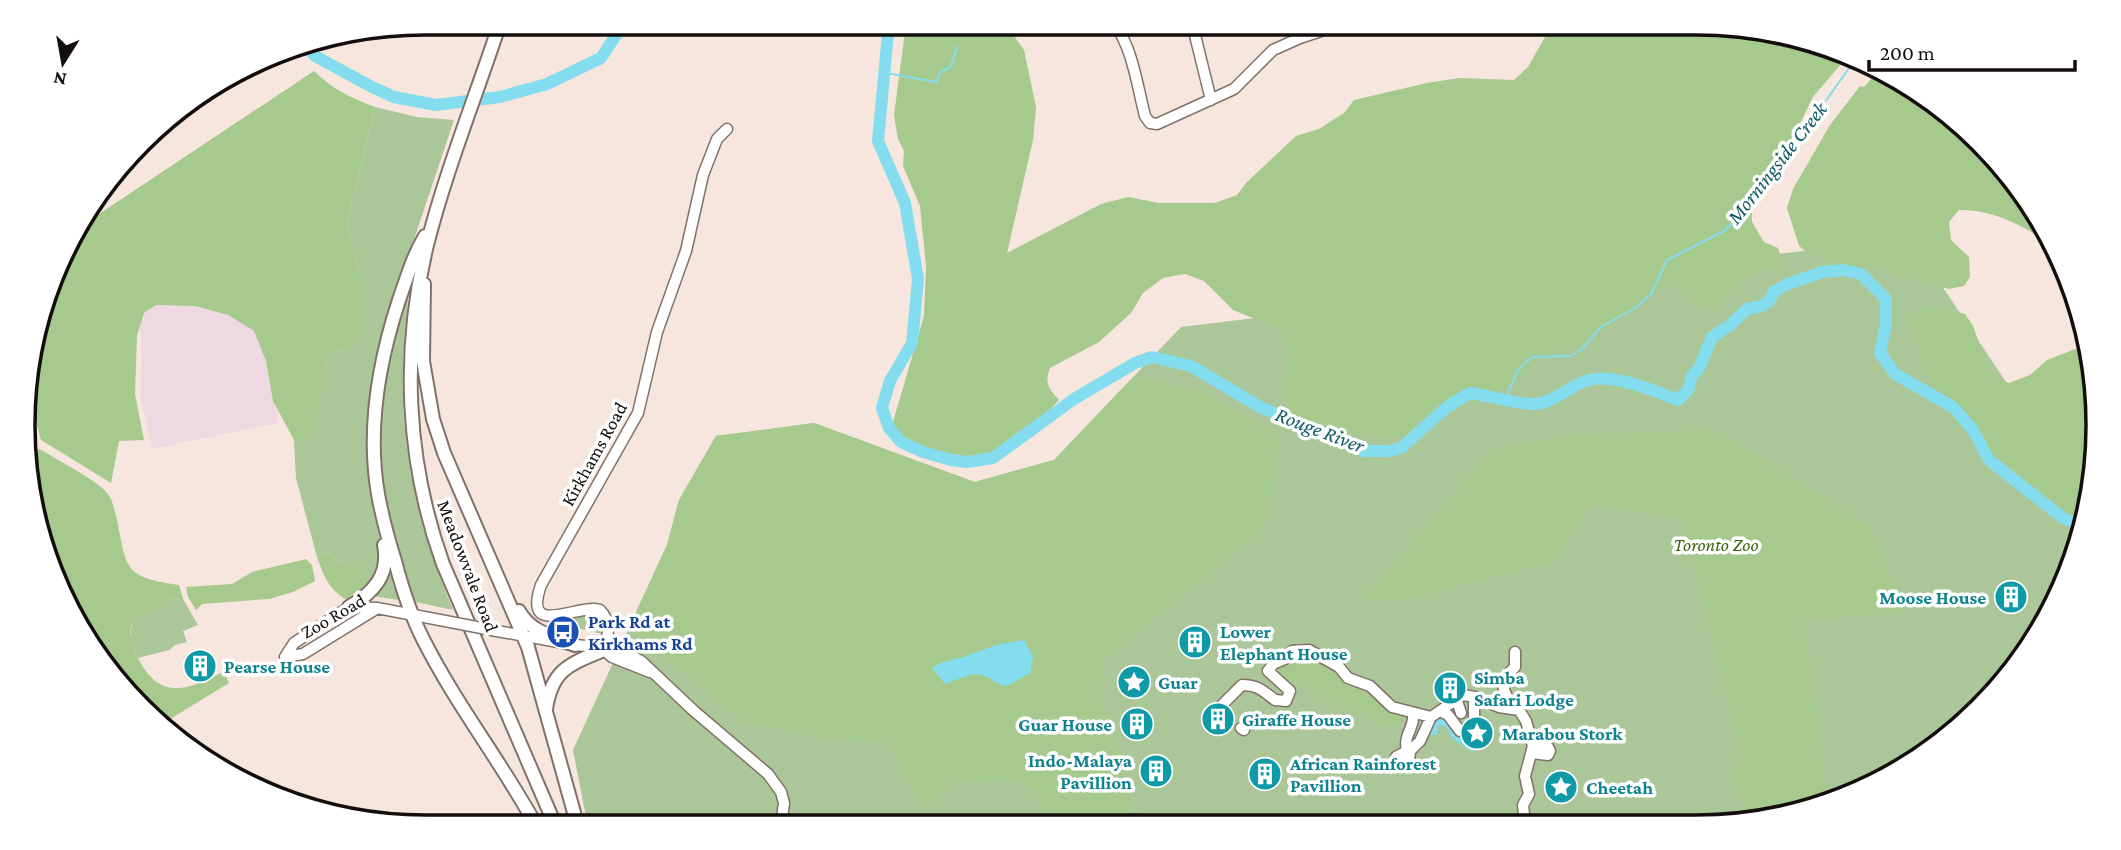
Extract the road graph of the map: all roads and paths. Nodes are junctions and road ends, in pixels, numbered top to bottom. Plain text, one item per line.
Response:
1 (496, 35) edge
2 (1123, 35) edge
3 (1195, 35) edge
4 (1309, 35) edge
5 (1211, 100) junction
6 (727, 129) dead end
7 (434, 220) junction
8 (423, 263) junction
9 (378, 493) junction
10 (496, 571) junction
11 (349, 607) junction
12 (377, 608) junction
13 (413, 615) junction
14 (524, 636) junction
15 (575, 645) junction
16 (604, 650) junction
17 (1515, 652) dead end
18 (1475, 697) junction
19 (1455, 698) junction
20 (1221, 706) dead end
21 (1513, 709) junction
22 (1440, 710) junction
23 (546, 713) junction
24 (1413, 713) junction
25 (1461, 713) dead end
26 (1430, 717) junction
27 (530, 815) edge
28 (550, 815) edge
29 (575, 815) edge
30 (782, 815) edge
31 (1524, 815) edge

1 - 7 main road, Meadowvale Road
2 - 5 street
3 - 5 street
4 - 5 street
6 - 16 street, Kirkhams Road
7 - 8 main road, Meadowvale Road
7 - 9 main road
8 - 10 main road
8 - 28 main road, Meadowvale Road
9 - 11 main road
9 - 13 main road
10 - 14 main road
10 - 15 main road
11 - 12 street
11 - 12 street, Zoo Road
12 - 13 street, Zoo Road
13 - 14 street, Zoo Road, bridge
13 - 27 main road
14 - 15 street, Zoo Road
14 - 23 main road
15 - 16 street, Zoo Road
16 - 23 main road
16 - 30 street, Zoo Road
17 - 21 street
18 - 19 street
18 - 21 street
18 - 22 street
19 - 22 street
19 - 25 street
20 - 24 street
21 - 31 street
22 - 26 street
23 - 29 main road
24 - 26 street
24 - 26 street

